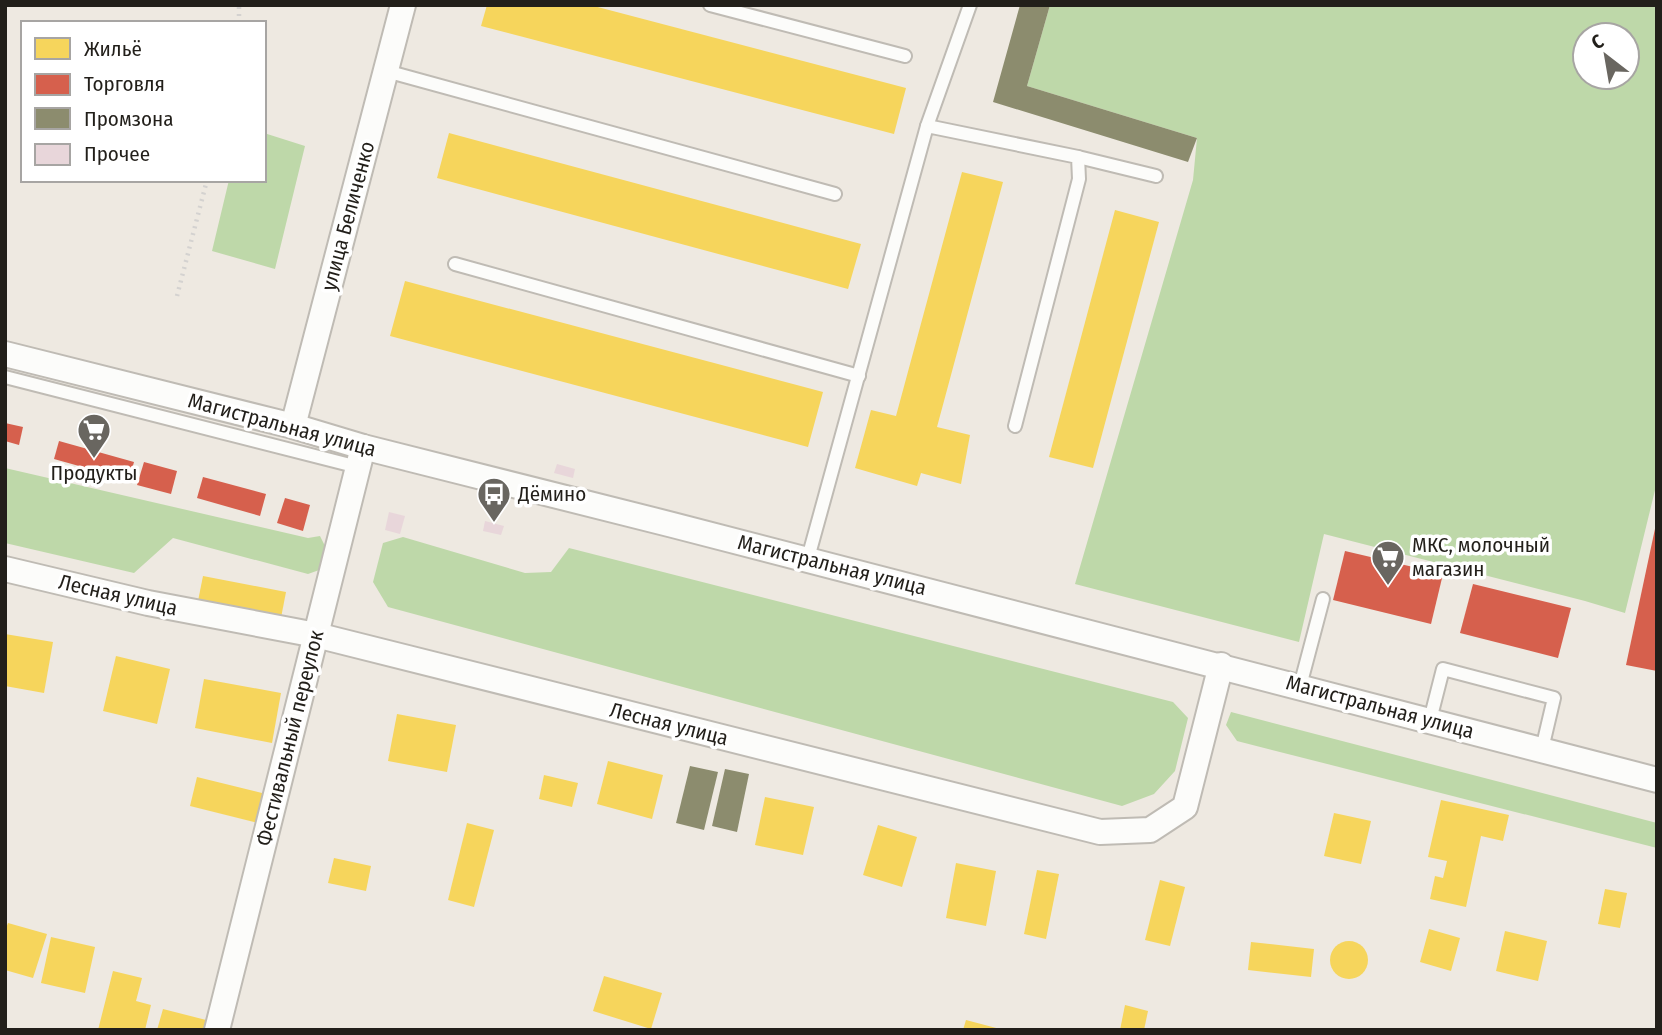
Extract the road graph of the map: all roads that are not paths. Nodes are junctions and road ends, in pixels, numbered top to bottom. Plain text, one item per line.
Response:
1 (403, 5) edge
2 (710, 5) edge
3 (970, 5) edge
4 (905, 56) dead end
5 (386, 71) junction
6 (927, 125) junction
7 (1078, 157) junction
8 (1156, 176) dead end
9 (835, 194) dead end
10 (455, 264) dead end
11 (5, 354) edge
12 (5, 376) edge
13 (859, 376) junction
14 (293, 426) junction
15 (1015, 426) dead end
16 (361, 457) junction
17 (808, 558) junction
18 (5, 569) edge
19 (1323, 599) dead end
20 (316, 635) junction
21 (1221, 665) junction
22 (1300, 686) junction
23 (1430, 720) junction
24 (1542, 750) junction
25 (1657, 780) edge
26 (217, 1030) edge

1 - 5 street, улица Беличенко
2 - 4 lane
3 - 6 lane
5 - 9 lane
5 - 14 street, улица Беличенко
6 - 7 lane
6 - 13 lane
7 - 8 lane
7 - 15 lane
10 - 13 lane
11 - 14 street, Магистральная улица
12 - 16 lane
13 - 17 lane
14 - 16 street, Магистральная улица
16 - 17 street, Магистральная улица
16 - 20 street, Фестивальный переулок
17 - 21 street, Магистральная улица
18 - 20 street, Лесная улица
19 - 22 lane
20 - 21 street, Лесная улица
20 - 26 street, Фестивальный переулок
21 - 22 street, Магистральная улица
22 - 23 street, Магистральная улица
23 - 24 street, Магистральная улица
23 - 24 lane
24 - 25 street, Магистральная улица

